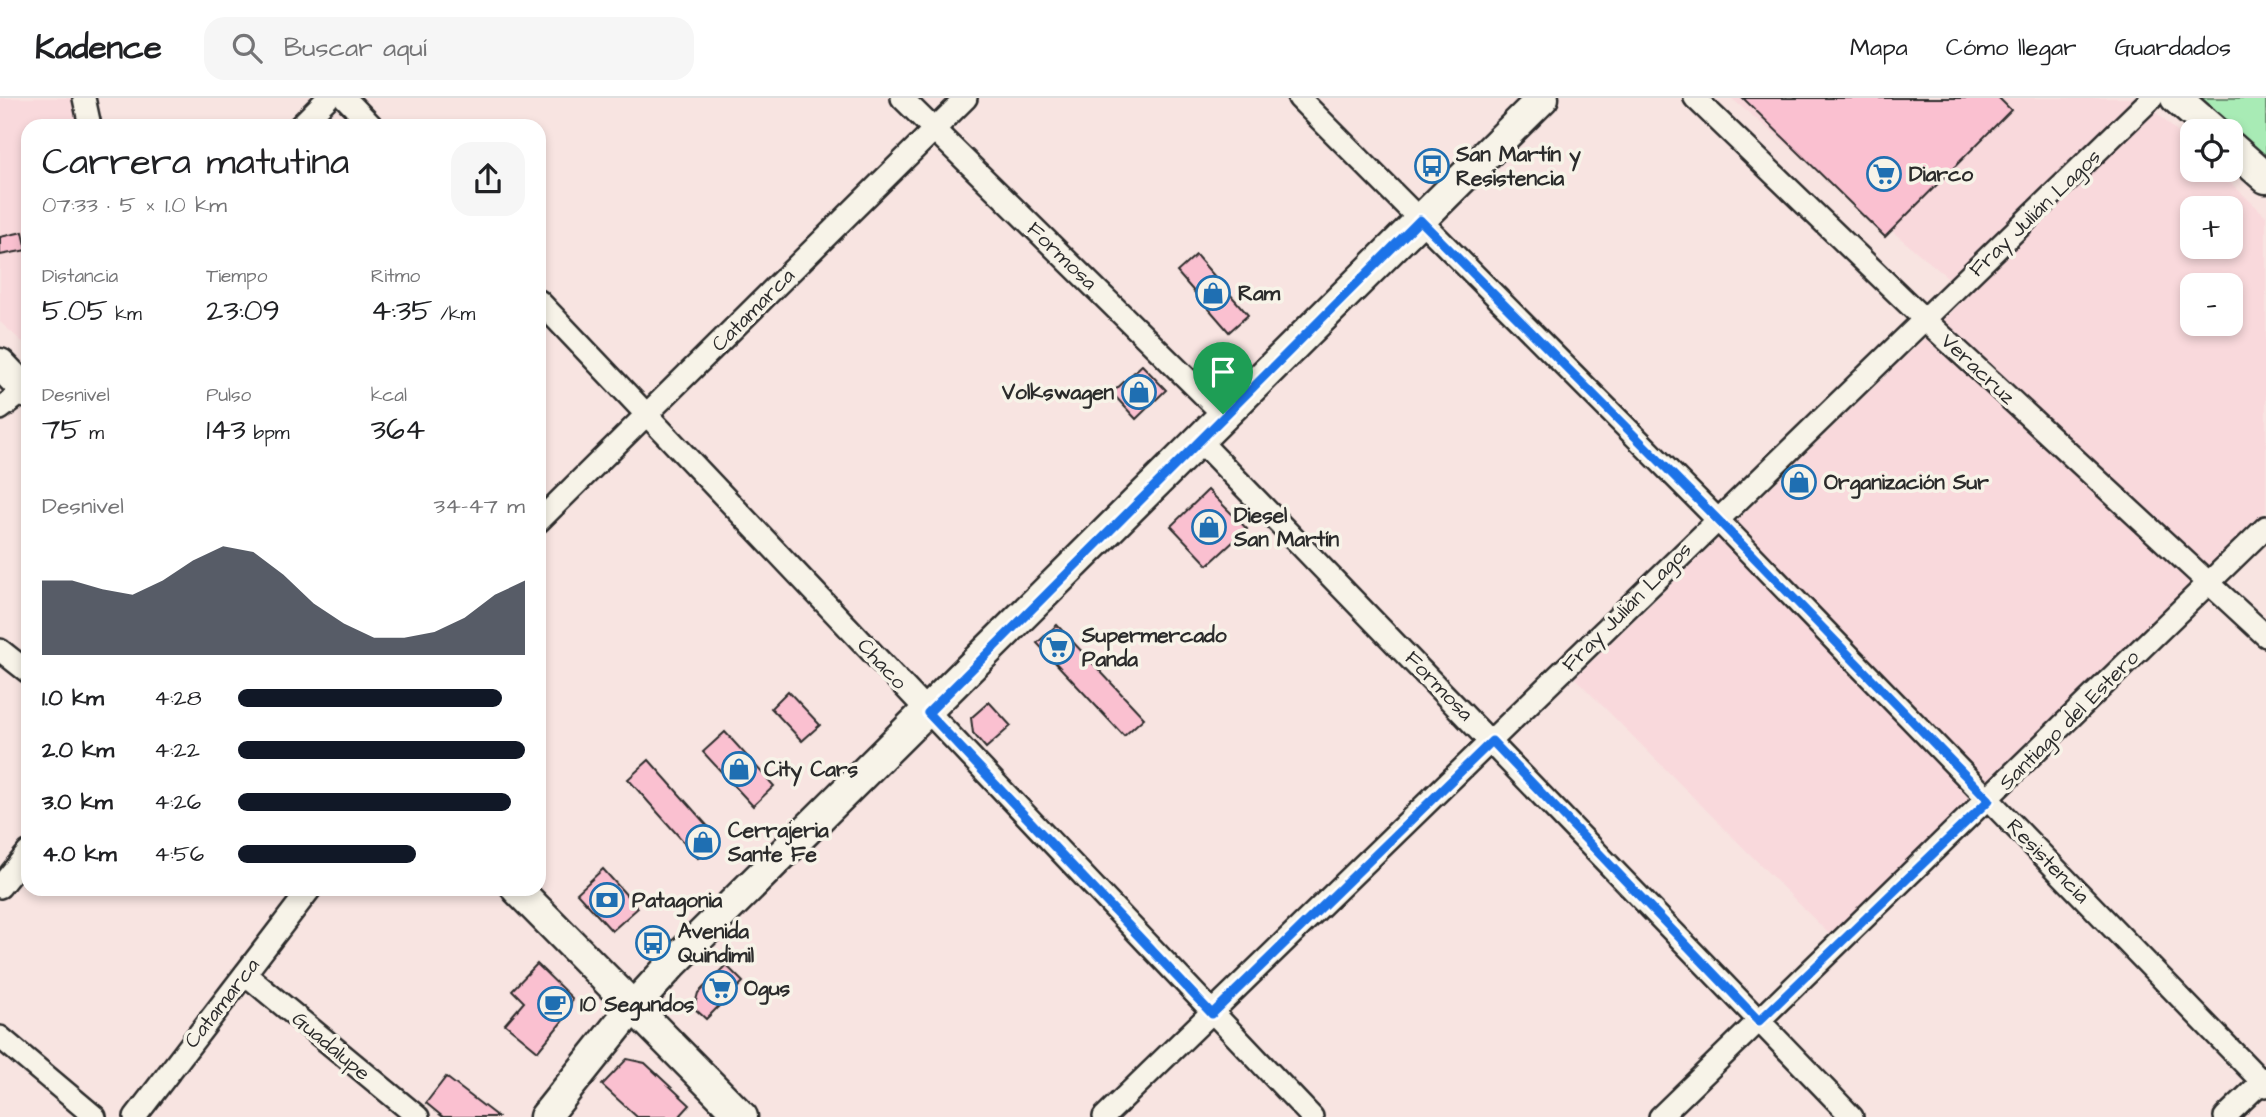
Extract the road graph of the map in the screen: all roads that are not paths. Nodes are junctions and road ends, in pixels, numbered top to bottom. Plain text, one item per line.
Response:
1 (84, 98) edge
2 (328, 98) edge
3 (345, 98) edge
4 (902, 98) edge
5 (966, 98) edge
6 (1300, 98) edge
7 (1543, 98) edge
8 (1695, 98) edge
9 (2152, 98) edge
10 (2176, 98) edge
11 (88, 119) edge
12 (307, 119) edge
13 (365, 119) edge
14 (2200, 119) edge
15 (933, 130) junction
16 (2243, 158) edge
17 (2266, 178) edge
18 (1420, 220) junction
19 (546, 308) edge
20 (1925, 320) junction
21 (0, 364) edge
22 (21, 384) edge
23 (21, 394) edge
24 (0, 409) edge
25 (1223, 414) junction
26 (647, 415) junction
27 (1198, 439) junction
28 (546, 514) edge
29 (1716, 518) junction
30 (2266, 527) edge
31 (2209, 581) junction
32 (2266, 636) edge
33 (0, 650) edge
34 (21, 666) edge
35 (928, 713) junction
36 (1492, 741) junction
37 (1989, 800) junction
38 (21, 861) edge
39 (0, 887) edge
40 (305, 896) edge
41 (524, 896) edge
42 (245, 974) junction
43 (632, 1008) junction
44 (1212, 1014) junction
45 (1759, 1021) junction
46 (0, 1037) edge
47 (2265, 1082) edge
48 (95, 1117) edge
49 (135, 1117) edge
50 (418, 1117) edge
51 (545, 1117) edge
52 (742, 1117) edge
53 (1104, 1117) edge
54 (1312, 1117) edge
55 (1660, 1117) edge
56 (1852, 1117) edge
57 (2225, 1117) edge

1 - 11 street
2 - 12 street
3 - 13 street
4 - 15 street, Formosa
5 - 15 street, Catamarca
6 - 18 street, Resistencia
7 - 18 main road
8 - 20 street, Veracruz
9 - 20 street, Fray Julián Lagos
10 - 14 main road
15 - 25 street, Formosa
15 - 26 street, Catamarca
16 - 17 main road
18 - 25 main road
18 - 29 street, Resistencia
19 - 26 street, Chaco
20 - 29 street, Fray Julián Lagos
20 - 31 street, Veracruz
21 - 22 main road
23 - 24 street
25 - 27 main road
26 - 28 street, Catamarca
26 - 35 street, Chaco
27 - 35 main road
27 - 36 street, Formosa
29 - 36 street, Fray Julián Lagos
29 - 37 street, Resistencia
30 - 31 street, Santiago del Estero
31 - 32 street, Veracruz
31 - 37 street, Santiago del Estero
33 - 34 street
35 - 43 main road
35 - 44 street, Chaco
36 - 44 street, Fray Julián Lagos
36 - 45 street, Formosa
37 - 45 street, Santiago del Estero
37 - 47 street, Resistencia
38 - 39 street
40 - 42 street, Catamarca
41 - 43 main road
42 - 49 street, Catamarca
42 - 50 street, Guadalupe
43 - 51 main road
43 - 52 main road
44 - 53 street, Fray Julián Lagos
44 - 54 street, Chaco
45 - 55 street, Santiago del Estero
45 - 56 street, Formosa
46 - 48 street
47 - 57 street

